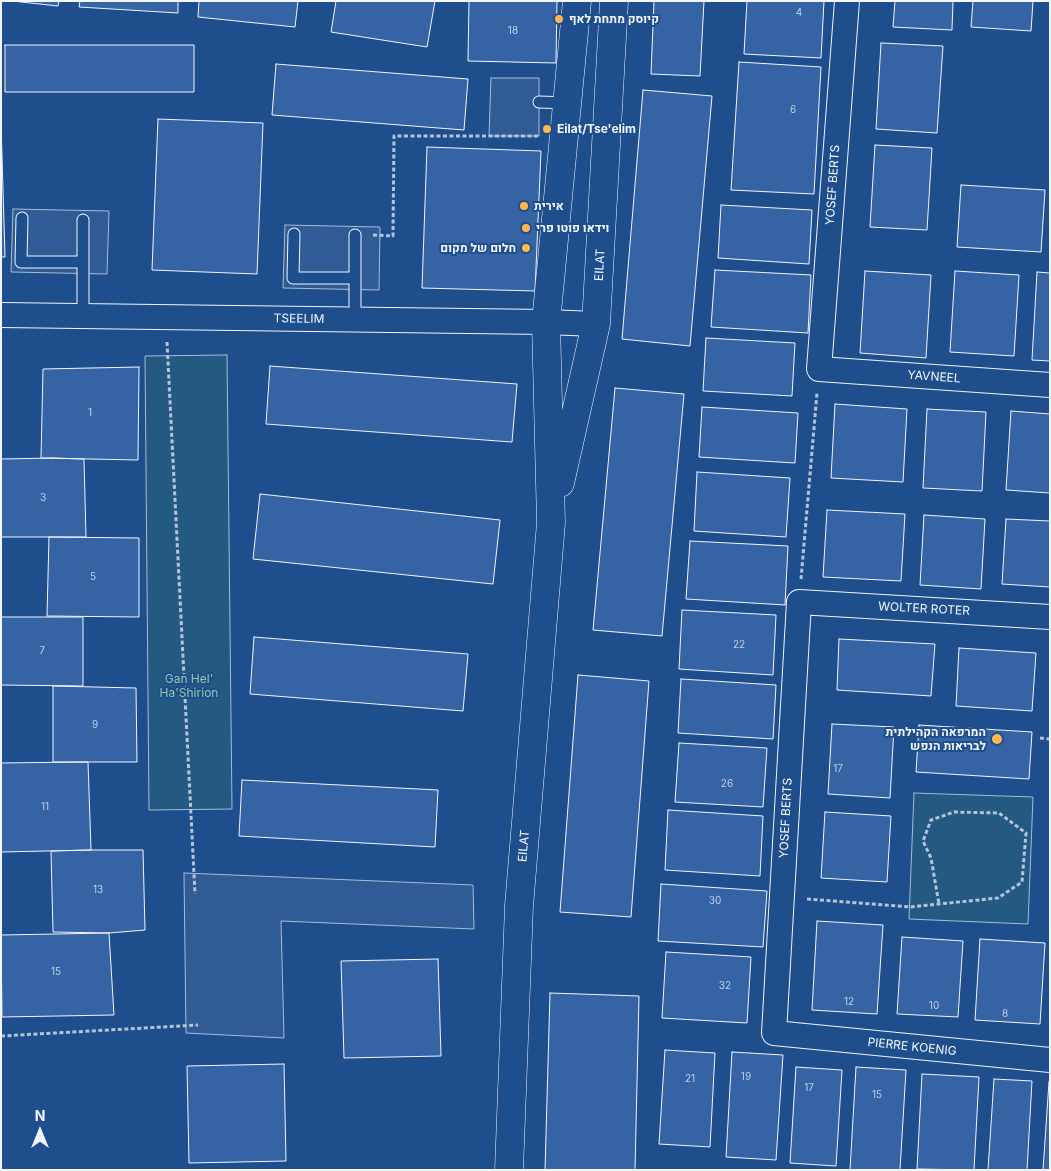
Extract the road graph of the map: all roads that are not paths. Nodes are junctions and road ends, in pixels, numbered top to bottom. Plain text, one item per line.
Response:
1 (577, 1) edge
2 (614, 1) edge
3 (846, 1) edge
4 (539, 102) dead end
5 (567, 103) junction
6 (22, 218) dead end
7 (83, 220) dead end
8 (294, 234) dead end
9 (355, 235) road end
10 (83, 262) junction
11 (355, 278) junction
12 (1, 315) edge
13 (83, 316) junction
14 (355, 319) junction
15 (546, 322) junction
16 (596, 324) junction
17 (819, 369) joint
18 (1050, 385) edge
19 (551, 523) junction
20 (799, 602) joint
21 (1050, 617) edge
22 (774, 1034) joint
23 (1050, 1060) edge
24 (509, 1170) edge

1 - 5 street, EILAT
2 - 16 street, EILAT
3 - 17 street, YOSEF BERTS
4 - 5 lane
5 - 15 street, EILAT
6 - 10 lane
7 - 10 lane
8 - 11 lane
9 - 11 lane
10 - 13 lane
11 - 14 lane
12 - 13 street, TSEELIM
13 - 14 street, TSEELIM
14 - 15 street, TSEELIM
15 - 16 street, TSEELIM
15 - 19 street, EILAT
16 - 19 street, EILAT
17 - 18 street, YAVNEEL
19 - 24 street, EILAT
20 - 21 street, WOLTER ROTER
20 - 22 street, YOSEF BERTS
22 - 23 street, PIERRE KOENIG

